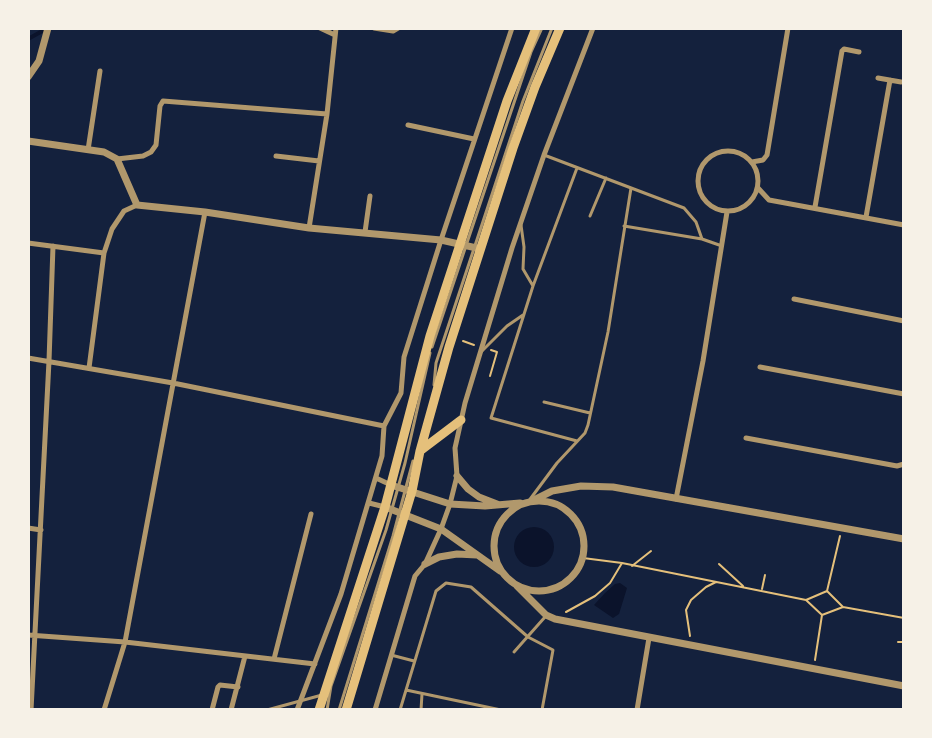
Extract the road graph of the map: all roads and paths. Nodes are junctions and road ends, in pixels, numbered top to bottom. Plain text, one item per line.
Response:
1 (48, 28) edge
2 (320, 28) edge
3 (374, 28) edge
4 (398, 28) edge
5 (512, 28) edge
6 (536, 28) edge
7 (542, 28) edge
8 (552, 28) edge
9 (560, 28) edge
10 (593, 28) edge
11 (788, 28) edge
12 (335, 32) edge
13 (859, 52) dead end
14 (100, 71) dead end
15 (28, 77) edge
16 (878, 78) dead end
17 (890, 80) junction
18 (901, 82) dead end
19 (327, 114) junction
20 (408, 125) dead end
21 (474, 139) junction
22 (28, 141) edge
23 (88, 150) junction
24 (544, 155) junction
25 (276, 156) dead end
26 (117, 159) junction
27 (319, 161) junction
28 (752, 162) junction
29 (577, 168) junction
30 (606, 178) junction
31 (632, 188) junction
32 (758, 188) junction
33 (370, 196) dead end
34 (137, 205) junction
35 (814, 207) junction
36 (205, 212) junction
37 (727, 212) junction
38 (590, 216) dead end
39 (866, 217) junction
40 (521, 222) junction
41 (903, 225) edge
42 (624, 226) junction
43 (309, 228) junction
44 (365, 232) junction
45 (702, 239) junction
46 (441, 240) junction
47 (28, 243) edge
48 (463, 244) junction
49 (53, 246) junction
50 (722, 246) junction
51 (478, 248) junction
52 (104, 253) junction
53 (532, 286) junction
54 (794, 299) dead end
55 (523, 315) junction
56 (903, 321) edge
57 (497, 352) dead end
58 (480, 353) junction
59 (28, 358) edge
60 (49, 361) junction
61 (89, 368) junction
62 (760, 368) dead end
63 (474, 372) junction
64 (490, 376) junction
65 (502, 380) junction
66 (173, 383) junction
67 (401, 393) junction
68 (903, 394) edge
69 (413, 397) junction
70 (544, 402) dead end
71 (590, 413) junction
72 (461, 420) junction
73 (384, 426) junction
74 (746, 438) dead end
75 (577, 441) junction
76 (420, 451) junction
77 (903, 464) edge
78 (457, 476) junction
79 (376, 478) junction
80 (402, 488) junction
81 (676, 499) junction
82 (528, 502) junction
83 (369, 503) junction
84 (450, 504) junction
85 (500, 505) junction
86 (388, 508) junction
87 (402, 513) junction
88 (311, 514) dead end
89 (28, 528) edge
90 (842, 528) junction
91 (441, 529) junction
92 (41, 530) junction
93 (903, 540) edge
94 (651, 551) dead end
95 (480, 556) junction
96 (583, 558) junction
97 (622, 563) junction
98 (425, 564) junction
99 (719, 564) dead end
100 (632, 566) junction
101 (500, 571) junction
102 (765, 575) dead end
103 (716, 582) junction
104 (517, 586) junction
105 (746, 588) junction
106 (762, 591) junction
107 (827, 591) junction
108 (341, 594) junction
109 (355, 597) junction
110 (806, 600) junction
111 (843, 607) junction
112 (546, 615) junction
113 (822, 615) junction
114 (903, 618) edge
115 (555, 619) junction
116 (31, 636) edge
117 (528, 637) junction
118 (649, 638) junction
119 (125, 642) junction
120 (898, 642) dead end
121 (903, 642) edge
122 (693, 647) junction
123 (513, 652) dead end
124 (391, 655) junction
125 (245, 656) junction
126 (274, 659) junction
127 (414, 662) junction
128 (315, 664) junction
129 (814, 669) junction
130 (903, 686) edge
131 (238, 687) junction
132 (406, 690) junction
133 (422, 694) junction
134 (323, 695) junction
135 (30, 702) edge
136 (299, 702) junction
137 (31, 710) edge
138 (104, 710) edge
139 (212, 710) edge
140 (231, 710) edge
141 (267, 710) edge
142 (297, 710) edge
143 (319, 710) edge
144 (327, 710) edge
145 (339, 710) edge
146 (346, 710) edge
147 (375, 710) edge
148 (400, 710) edge
149 (421, 710) edge
150 (501, 710) edge
151 (542, 710) edge
152 (637, 710) edge

1 - 15 street
2 - 12 street
3 - 4 street
5 - 21 street
6 - 48 main road
7 - 48 lane
8 - 51 lane
9 - 51 main road
10 - 24 street
11 - 28 street
12 - 19 street
13 - 35 street
14 - 23 street
16 - 17 street
17 - 18 street
17 - 39 street
19 - 26 street
19 - 27 street
20 - 21 street
21 - 46 street
22 - 23 street
23 - 26 street
24 - 29 lane
24 - 40 street
25 - 27 street
26 - 34 street
27 - 43 street
28 - 32 street
28 - 37 street
29 - 30 lane
29 - 53 lane
30 - 31 lane
30 - 38 lane
31 - 42 lane
31 - 45 lane
32 - 35 street
32 - 37 street
33 - 44 street
34 - 36 street
34 - 52 street
35 - 39 street
36 - 43 street
36 - 66 street
37 - 50 street
39 - 41 street
40 - 53 lane
40 - 58 street
42 - 45 lane
42 - 71 lane
43 - 44 street
44 - 46 street
45 - 50 lane
46 - 48 street
46 - 67 street
47 - 49 street
48 - 51 street
48 - 69 main road
48 - 80 lane
49 - 52 street
49 - 60 street
50 - 81 street
51 - 76 main road
51 - 80 lane
52 - 61 street
53 - 55 lane
54 - 56 street
55 - 58 lane
55 - 65 lane
57 - 64 path
58 - 63 street
59 - 60 street
60 - 61 street
60 - 92 street
61 - 66 street
62 - 68 street
63 - 64 path
63 - 72 street
64 - 65 path
65 - 75 lane
66 - 73 street
66 - 119 street
67 - 69 street
67 - 73 street
69 - 80 main road
70 - 71 lane
71 - 75 lane
72 - 76 main road
72 - 78 street
73 - 79 street
74 - 77 street
75 - 82 lane
76 - 80 main road
78 - 84 street
78 - 85 street
79 - 80 street
79 - 83 street
80 - 84 street
80 - 86 main road
80 - 87 main road
81 - 82 street
81 - 90 street
82 - 85 street
82 - 96 street
82 - 101 street
83 - 86 street
83 - 108 street
84 - 85 street
84 - 91 street
86 - 87 street
86 - 109 main road
86 - 144 lane
87 - 91 street
87 - 145 lane
87 - 146 main road
88 - 126 street
89 - 92 street
90 - 93 street
90 - 107 path
91 - 95 street
91 - 98 street
92 - 116 street
94 - 100 path
95 - 98 street
95 - 101 street
96 - 97 path
96 - 104 street
97 - 100 path
97 - 115 path
98 - 124 street
99 - 105 path
100 - 103 path
101 - 104 street
102 - 106 path
103 - 105 path
103 - 122 path
104 - 112 street
105 - 106 path
106 - 110 path
107 - 110 path
107 - 111 path
108 - 109 street
108 - 128 street
109 - 134 main road
110 - 113 path
111 - 113 path
111 - 114 path
112 - 115 street
112 - 117 lane
113 - 129 path
115 - 118 street
116 - 119 street
116 - 135 street
117 - 123 lane
117 - 127 lane
117 - 151 lane
118 - 122 street
118 - 152 street
119 - 125 street
119 - 138 street
120 - 121 path
122 - 129 street
124 - 127 lane
124 - 147 street
125 - 126 street
125 - 131 street
126 - 128 street
127 - 132 lane
128 - 136 street
129 - 130 street
131 - 139 street
131 - 140 street
132 - 133 lane
132 - 148 lane
133 - 149 lane
133 - 150 lane
134 - 136 lane
134 - 143 main road
135 - 137 street
136 - 141 lane
136 - 142 street

